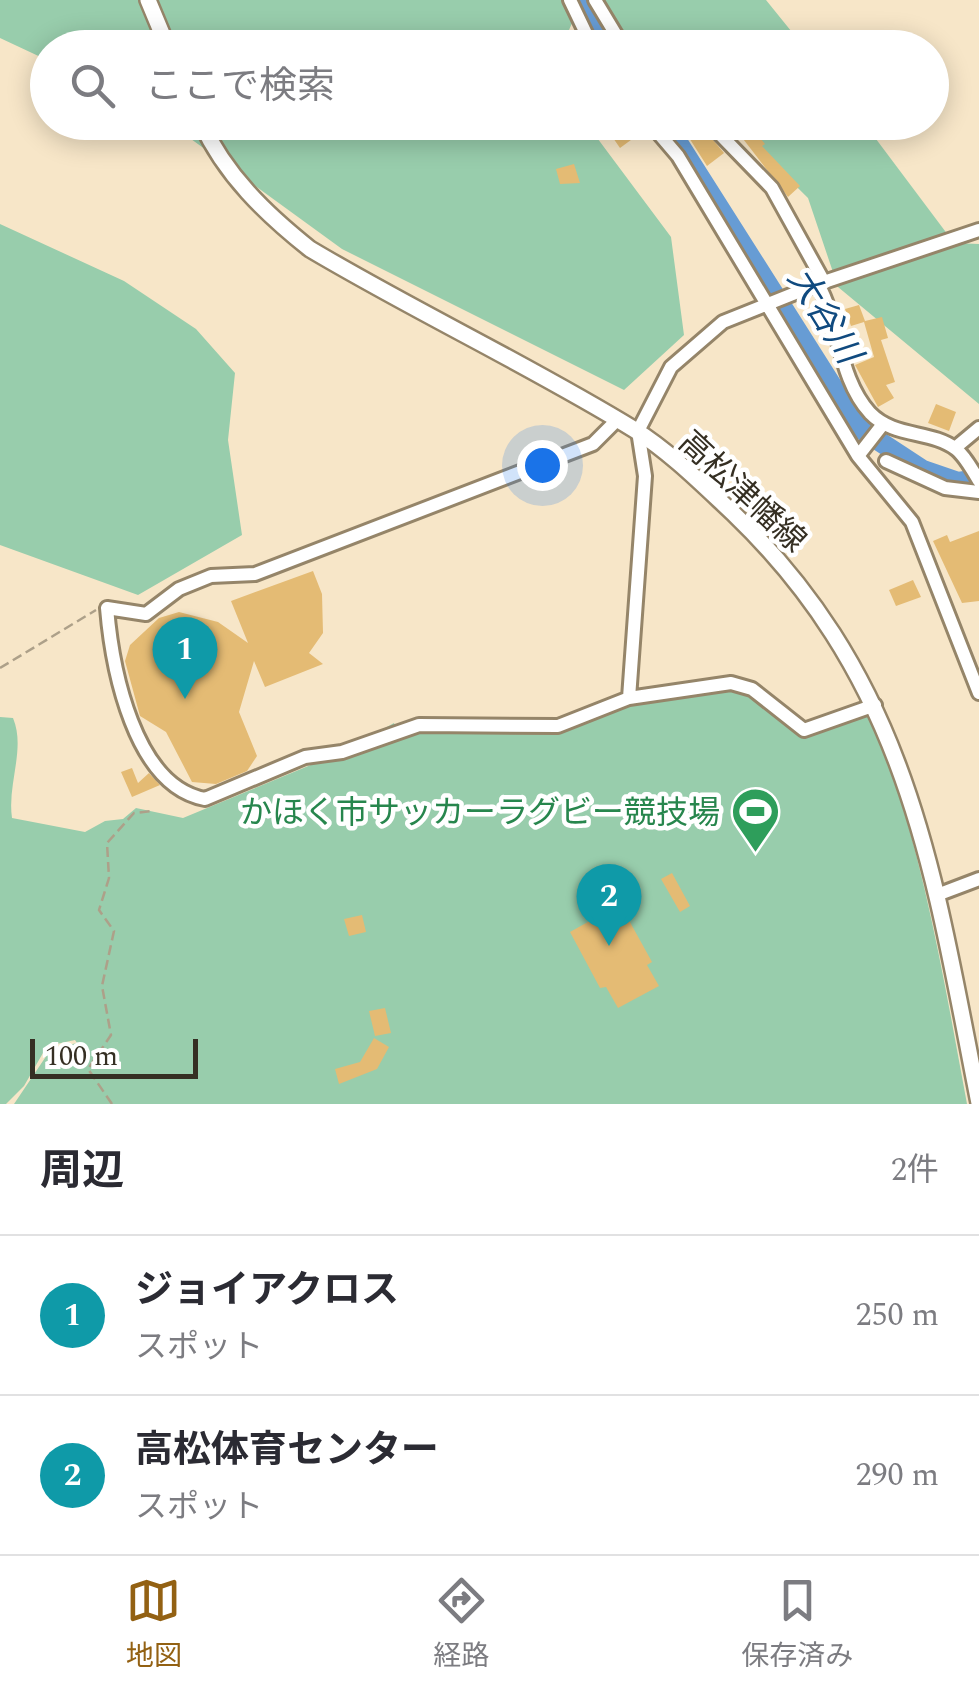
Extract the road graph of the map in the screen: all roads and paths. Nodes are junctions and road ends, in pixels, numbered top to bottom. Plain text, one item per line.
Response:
1 (148, 0) edge
2 (570, 0) edge
3 (595, 0) edge
4 (160, 30) edge
5 (584, 30) edge
6 (613, 30) edge
7 (212, 140) edge
8 (664, 140) edge
9 (725, 140) edge
10 (979, 230) edge
11 (821, 283) junction
12 (767, 305) junction
13 (616, 420) junction
14 (880, 428) junction
15 (979, 428) edge
16 (638, 432) junction
17 (955, 448) junction
18 (860, 454) junction
19 (886, 461) dead end
20 (976, 477) edge
21 (979, 492) edge
22 (107, 608) junction
23 (0, 668) edge
24 (979, 693) edge
25 (628, 698) junction
26 (874, 705) junction
27 (153, 811) dead end
28 (979, 879) edge
29 (938, 895) junction
30 (979, 1103) edge
31 (112, 1104) edge

1 - 4 main road
2 - 5 street
3 - 6 street
7 - 13 main road, 高松津幡線
8 - 12 street
9 - 11 street
10 - 11 street
11 - 12 street
11 - 14 street
12 - 16 street
12 - 18 street
13 - 16 main road, 高松津幡線
13 - 22 street
14 - 17 street
14 - 18 street
15 - 17 street
16 - 25 street
16 - 26 main road, 高松津幡線
17 - 20 street
18 - 24 street
19 - 21 street
22 - 23 path
22 - 25 street
25 - 26 street
26 - 29 main road, 高松津幡線
27 - 31 path
28 - 29 street
29 - 30 main road, 高松津幡線

